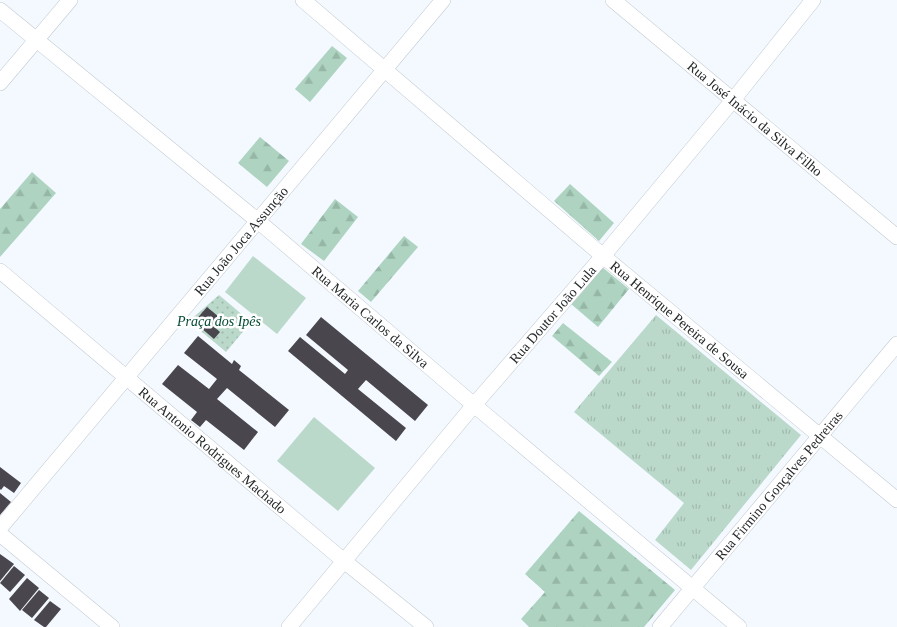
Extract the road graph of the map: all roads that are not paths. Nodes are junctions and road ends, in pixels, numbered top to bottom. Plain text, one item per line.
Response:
1 (70, 0) edge
2 (303, 0) edge
3 (443, 0) edge
4 (614, 0) edge
5 (813, 0) edge
6 (0, 10) edge
7 (36, 40) junction
8 (386, 70) junction
9 (0, 83) edge
10 (733, 100) junction
11 (258, 221) junction
12 (897, 238) edge
13 (603, 256) junction
14 (0, 271) edge
15 (897, 344) edge
16 (127, 377) junction
17 (474, 406) junction
18 (820, 435) junction
19 (897, 500) edge
20 (0, 528) edge
21 (0, 534) edge
22 (344, 561) junction
23 (692, 589) junction
24 (112, 627) edge
25 (289, 627) edge
26 (426, 627) edge
27 (660, 627) edge
28 (739, 627) edge

1 - 7 street
2 - 8 street, Rua Henrique Pereira de Sousa
3 - 8 street, Rua João Joca Assunção
4 - 10 street, Rua José Inácio da Silva Filho
5 - 10 street, Rua Doutor João Lula
6 - 7 street, Rua Maria Carlos da Silva
7 - 9 street
7 - 11 street, Rua Maria Carlos da Silva
8 - 11 street, Rua João Joca Assunção
8 - 13 street, Rua Henrique Pereira de Sousa
10 - 12 street, Rua José Inácio da Silva Filho
10 - 13 street, Rua Doutor João Lula
11 - 16 street, Rua João Joca Assunção
11 - 17 street, Rua Maria Carlos da Silva
13 - 17 street, Rua Doutor João Lula
13 - 18 street, Rua Henrique Pereira de Sousa
14 - 16 street, Rua Antonio Rodrigues Machado
15 - 18 street, Rua Firmino Gonçalves Pedreiras
16 - 20 street, Rua João Joca Assunção
16 - 22 street, Rua Antonio Rodrigues Machado
17 - 22 street, Rua Doutor João Lula
17 - 23 street, Rua Maria Carlos da Silva
18 - 19 street, Rua Henrique Pereira de Sousa
18 - 23 street, Rua Firmino Gonçalves Pedreiras
21 - 24 street
22 - 25 street, Rua Doutor João Lula
22 - 26 street, Rua Antonio Rodrigues Machado
23 - 27 street, Rua Firmino Gonçalves Pedreiras
23 - 28 street, Rua Maria Carlos da Silva

